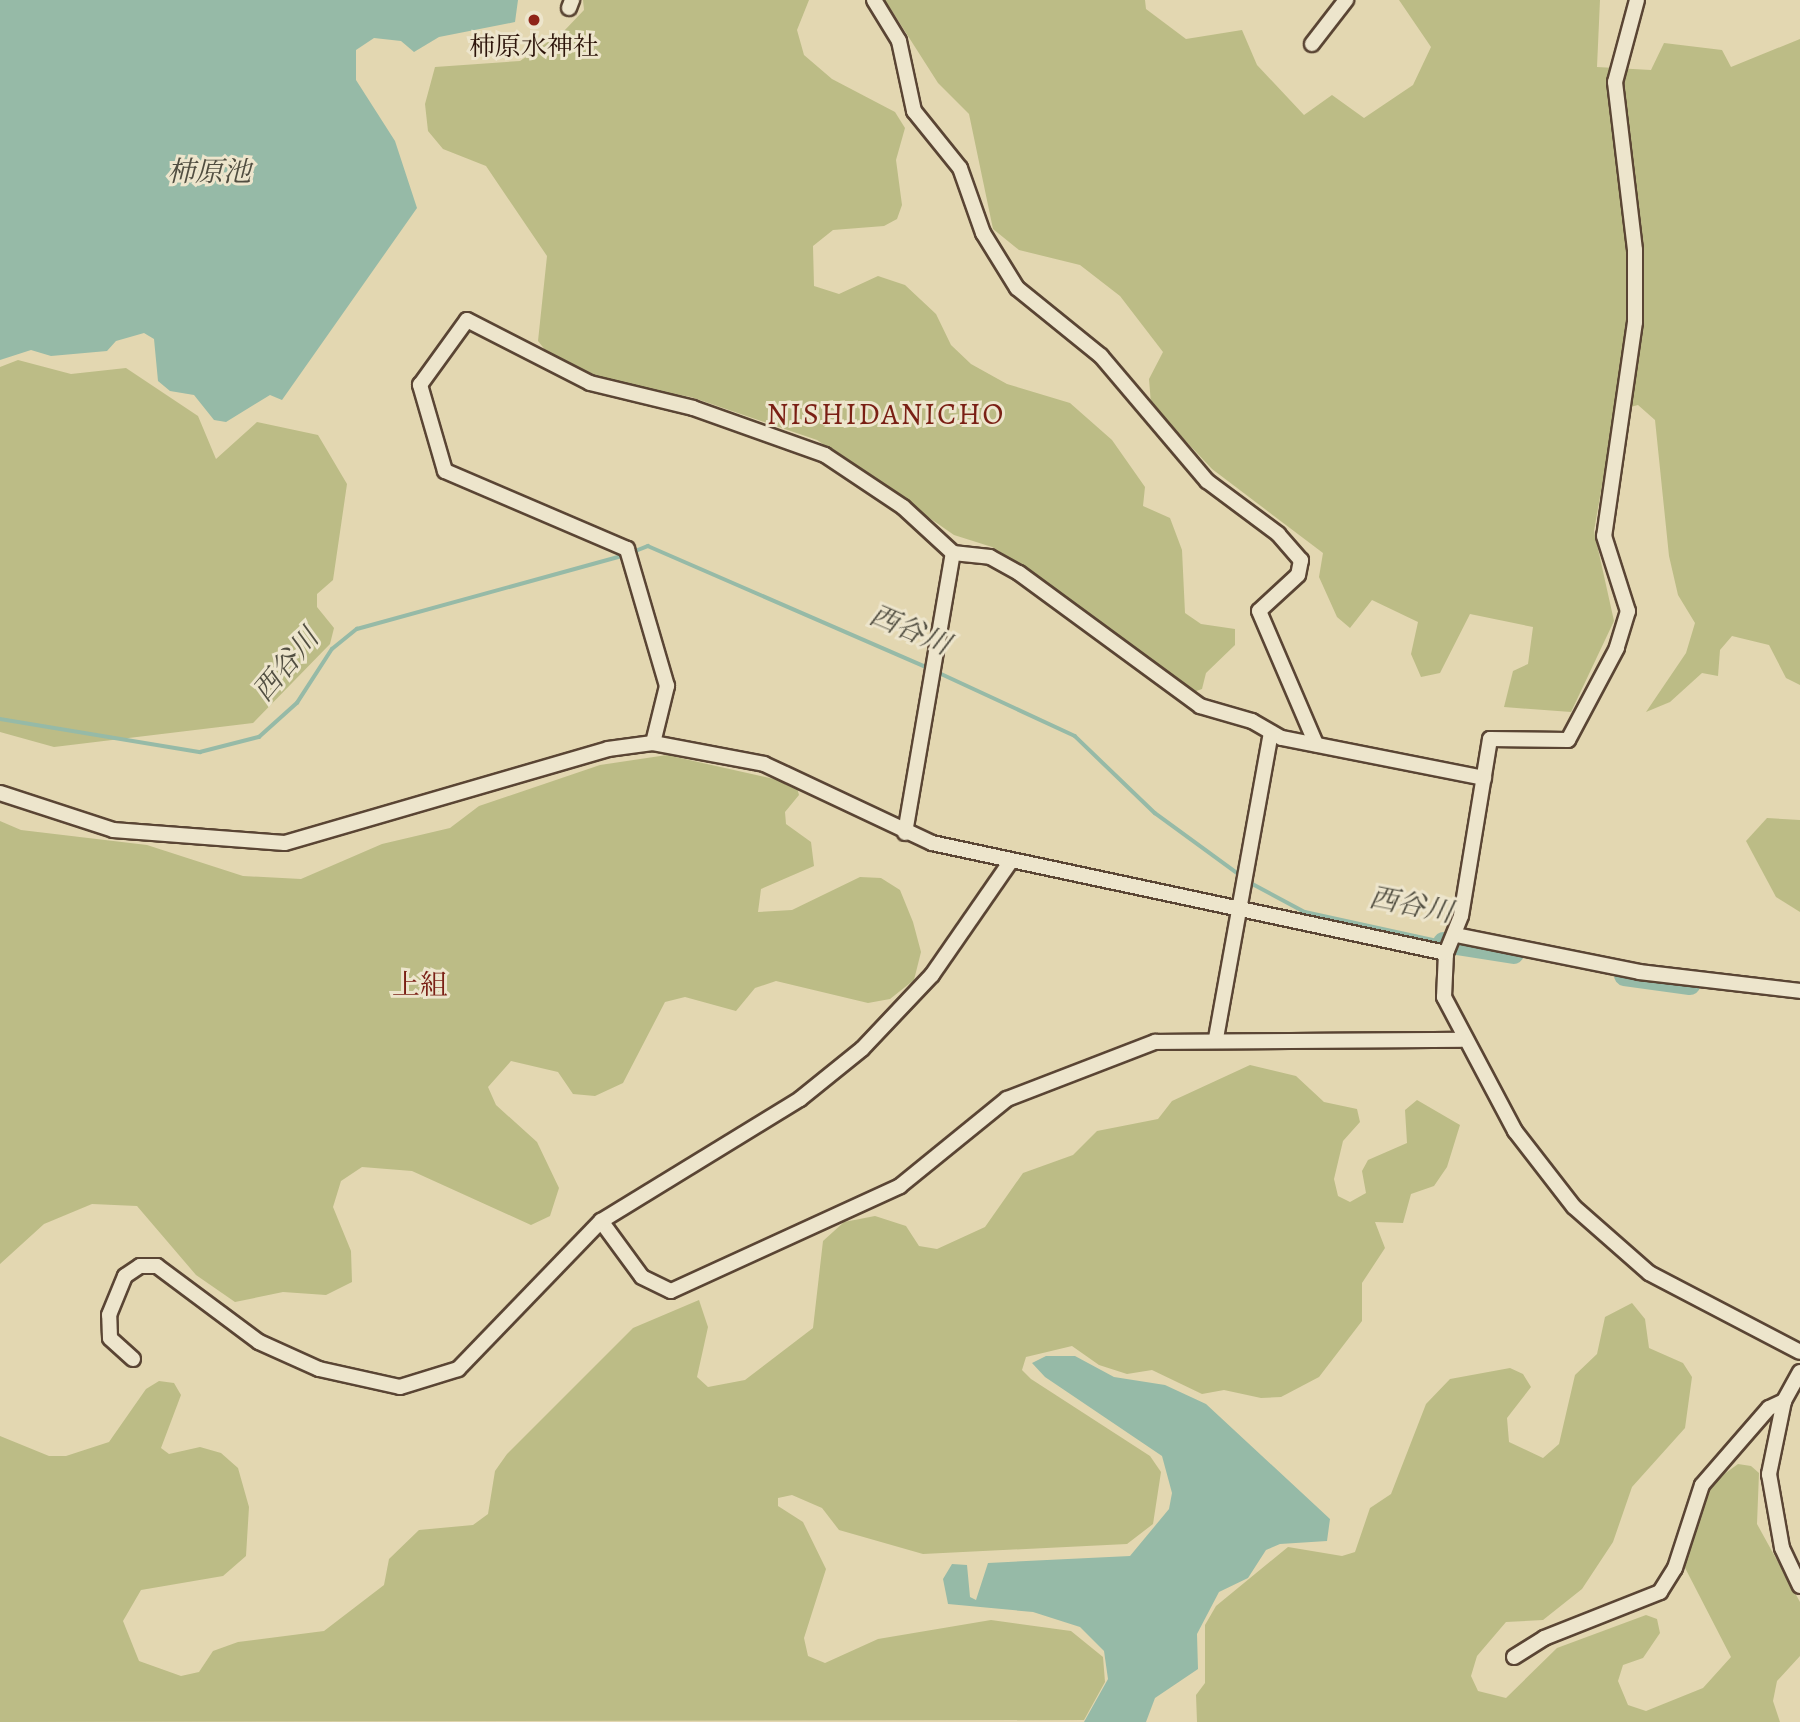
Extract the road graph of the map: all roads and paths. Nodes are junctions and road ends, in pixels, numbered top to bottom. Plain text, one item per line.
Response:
1 (874, 0) edge
2 (1346, 0) edge
3 (1637, 0) edge
4 (1312, 44) dead end
5 (953, 553) junction
6 (1270, 733) junction
7 (653, 743) junction
8 (1316, 744) junction
9 (1484, 778) junction
10 (0, 793) edge
11 (905, 833) junction
12 (1011, 861) junction
13 (1238, 909) junction
14 (1456, 934) junction
15 (1446, 953) junction
16 (1800, 991) edge
17 (1216, 1038) junction
18 (1461, 1040) junction
19 (601, 1221) junction
20 (1800, 1352) edge
21 (133, 1359) dead end
22 (1800, 1372) edge
23 (1784, 1401) junction
24 (1800, 1586) edge
25 (1514, 1657) dead end

1 - 8 street
2 - 4 street
3 - 9 street
5 - 6 street
5 - 7 street
5 - 11 street
6 - 8 street
6 - 13 street
7 - 10 street
7 - 11 street
8 - 9 street
9 - 14 street
11 - 12 street
12 - 13 street
12 - 19 street
13 - 15 street
13 - 17 street
14 - 15 street
14 - 16 street
15 - 18 street
17 - 18 street
17 - 19 street
18 - 20 street
19 - 21 street
22 - 23 street
23 - 24 street
23 - 25 street

